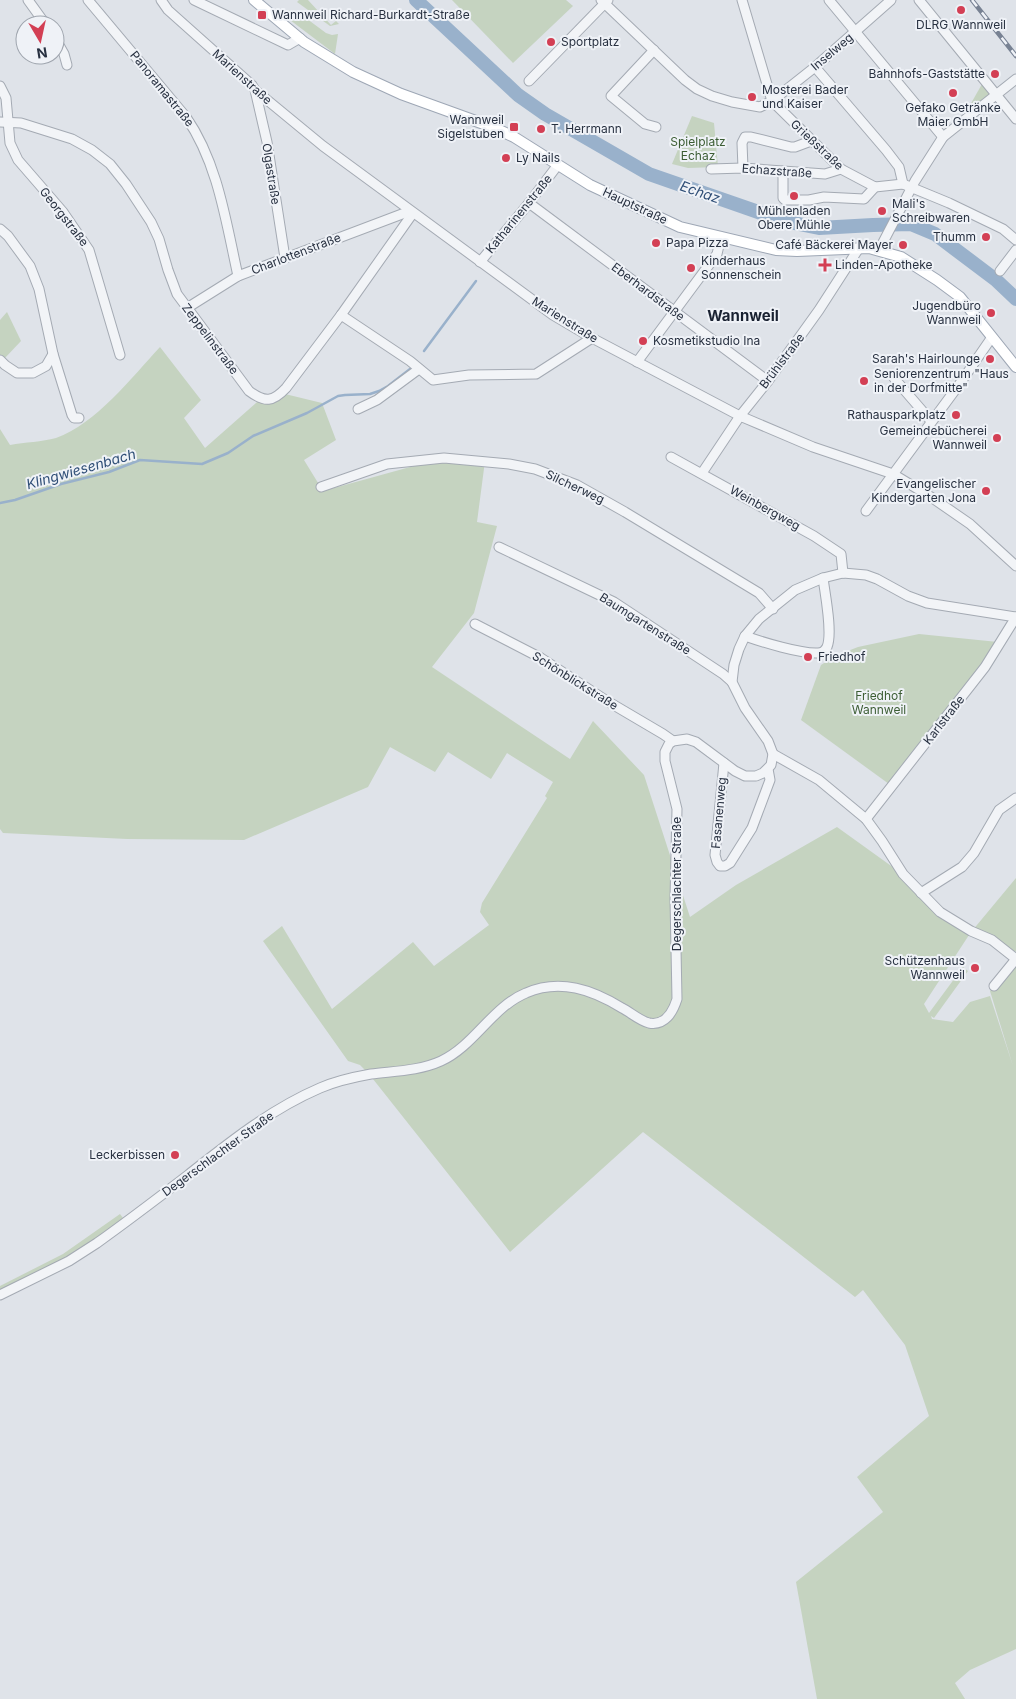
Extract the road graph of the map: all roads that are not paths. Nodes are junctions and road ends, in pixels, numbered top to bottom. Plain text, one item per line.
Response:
1 (28, 0) edge
2 (88, 0) edge
3 (162, 0) edge
4 (194, 0) edge
5 (254, 0) edge
6 (742, 0) edge
7 (829, 0) edge
8 (891, 0) edge
9 (919, 0) edge
10 (604, 1) edge
11 (39, 15) edge
12 (856, 32) junction
13 (300, 38) junction
14 (654, 50) junction
15 (65, 58) edge
16 (67, 65) dead end
17 (815, 66) junction
18 (1016, 79) edge
19 (529, 81) dead end
20 (0, 86) edge
21 (255, 90) junction
22 (997, 94) junction
23 (772, 101) junction
24 (1016, 119) edge
25 (4, 122) edge
26 (656, 127) dead end
27 (943, 136) junction
28 (811, 141) junction
29 (557, 166) junction
30 (743, 168) junction
31 (711, 169) dead end
32 (841, 169) junction
33 (783, 171) junction
34 (907, 186) junction
35 (876, 187) junction
36 (529, 203) junction
37 (412, 212) junction
38 (0, 229) edge
39 (721, 237) junction
40 (1016, 240) edge
41 (859, 248) junction
42 (879, 250) junction
43 (1016, 250) edge
44 (285, 258) junction
45 (480, 262) junction
46 (1000, 270) dead end
47 (238, 276) junction
48 (186, 308) junction
49 (674, 311) junction
50 (341, 315) junction
51 (992, 337) junction
52 (592, 338) junction
53 (53, 354) junction
54 (120, 355) dead end
55 (0, 360) edge
56 (637, 362) junction
57 (1016, 367) edge
58 (419, 369) junction
59 (894, 378) dead end
60 (768, 381) junction
61 (358, 409) dead end
62 (740, 416) junction
63 (79, 418) dead end
64 (931, 421) junction
65 (671, 457) dead end
66 (702, 473) junction
67 (893, 474) junction
68 (321, 487) dead end
69 (866, 511) dead end
70 (499, 547) dead end
71 (1016, 566) edge
72 (843, 573) junction
73 (824, 578) junction
74 (773, 609) junction
75 (1016, 617) edge
76 (475, 624) dead end
77 (745, 636) junction
78 (732, 682) junction
79 (673, 741) junction
80 (773, 754) junction
81 (724, 763) junction
82 (768, 769) junction
83 (1016, 798) edge
84 (866, 819) junction
85 (921, 893) junction
86 (1016, 959) edge
87 (994, 986) dead end
88 (0, 1295) edge

1 - 11 street
2 - 47 street, Panoramastraße
3 - 21 street, Marienstraße
4 - 13 street
5 - 13 main road, Hauptstraße
6 - 23 street, Grießstraße
7 - 12 street
8 - 12 street, Inselweg
9 - 22 street
10 - 14 street
10 - 19 street
12 - 17 street, Inselweg
12 - 27 street
13 - 29 main road, Hauptstraße
14 - 23 street
14 - 26 street
15 - 16 street
17 - 23 street, Inselweg
17 - 34 street
18 - 22 street
20 - 25 street, Georgstraße
21 - 37 street, Marienstraße
21 - 44 street, Olgastraße
22 - 24 street
22 - 27 street
23 - 28 street, Grießstraße
25 - 48 street, Zeppelinstraße
25 - 54 street, Georgstraße
27 - 34 street
28 - 30 street
28 - 32 street, Grießstraße
29 - 36 street, Katharinenstraße
29 - 39 main road, Hauptstraße
30 - 31 street, Echazstraße
30 - 33 street, Echazstraße
32 - 33 street, Echazstraße
32 - 35 street, Grießstraße
33 - 35 street
34 - 35 street
34 - 40 street
34 - 42 street
36 - 45 street, Katharinenstraße
36 - 49 street, Eberhardstraße
37 - 44 street, Charlottenstraße
37 - 45 street, Marienstraße
37 - 50 street, Zeppelinstraße
38 - 53 street
39 - 41 main road, Hauptstraße
39 - 49 street
41 - 42 main road, Hauptstraße
41 - 60 street, Brühlstraße
42 - 51 main road, Hauptstraße
43 - 46 street
44 - 47 street, Charlottenstraße
45 - 52 street, Marienstraße
47 - 48 street, Charlottenstraße
48 - 50 street, Zeppelinstraße
49 - 56 street
49 - 60 street, Eberhardstraße
50 - 58 street
51 - 57 main road, Hauptstraße
51 - 64 street
52 - 56 street, Marienstraße
52 - 58 street
53 - 55 street
53 - 63 street
56 - 62 street, Marienstraße
58 - 61 street
59 - 64 street
60 - 62 street, Brühlstraße
62 - 66 street, Brühlstraße
62 - 67 street, Marienstraße
64 - 67 street
65 - 66 street, Weinbergweg
66 - 72 street, Weinbergweg
67 - 69 street
67 - 71 street, Marienstraße
68 - 74 street, Silcherweg
70 - 78 street, Baumgartenstraße
72 - 73 street
72 - 75 street
73 - 74 street
73 - 77 street
74 - 77 street
75 - 84 street, Karlstraße
76 - 79 street, Schönblickstraße
77 - 78 street
78 - 80 street
79 - 81 street
79 - 88 street, Degerschlachter Straße
80 - 82 street
80 - 84 street
81 - 82 street
81 - 82 street, Fasanenweg
83 - 85 street
84 - 85 street
85 - 86 street
86 - 87 street

